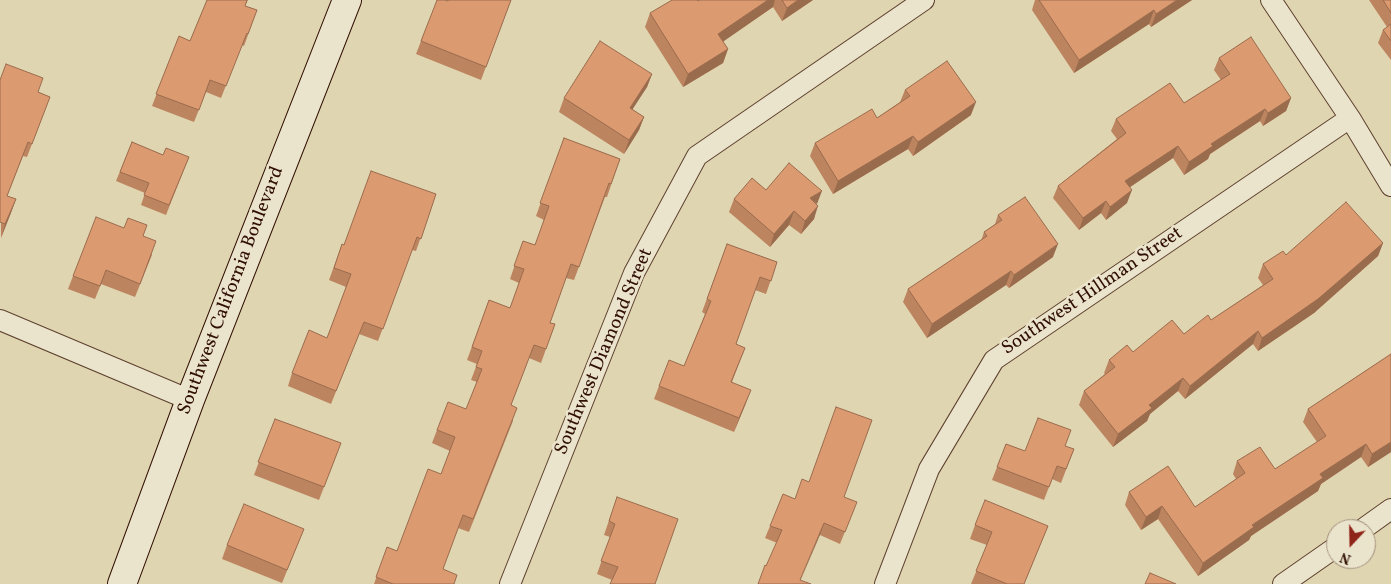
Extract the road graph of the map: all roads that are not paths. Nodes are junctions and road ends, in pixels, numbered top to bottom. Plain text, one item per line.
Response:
1 (347, 0) edge
2 (924, 0) edge
3 (1271, 0) edge
4 (1350, 118) junction
5 (1391, 186) edge
6 (0, 320) edge
7 (190, 400) junction
8 (1391, 510) edge
9 (1376, 520) edge
10 (1326, 554) edge
11 (122, 584) edge
12 (510, 584) edge
13 (885, 584) edge
14 (1283, 584) edge

1 - 7 street, Southwest California Boulevard
2 - 12 street, Southwest Diamond Street
3 - 4 street
4 - 5 street
4 - 13 street, Southwest Hillman Street
6 - 7 street
7 - 11 street, Southwest California Boulevard
8 - 9 street
10 - 14 street

